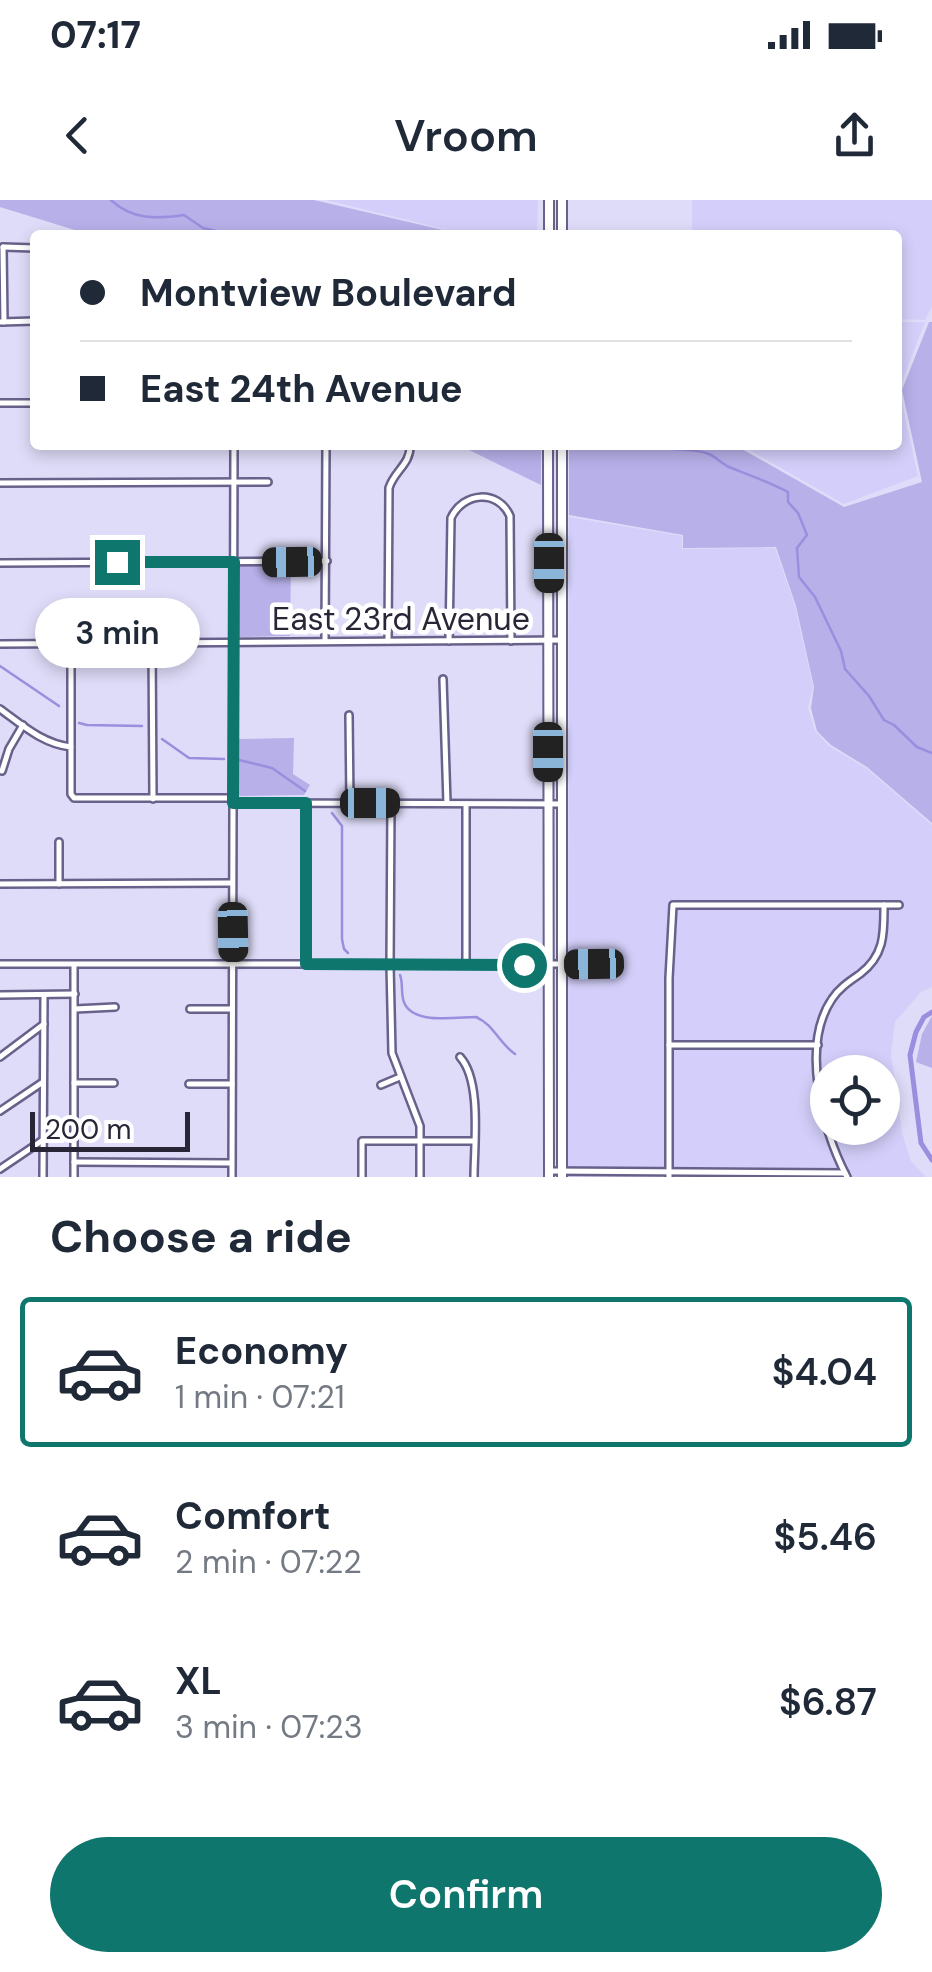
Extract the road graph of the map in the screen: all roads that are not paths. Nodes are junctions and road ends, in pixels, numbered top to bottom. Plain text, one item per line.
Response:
1 (548, 200) edge
2 (562, 200) edge
3 (549, 230) edge
4 (562, 230) edge
5 (1, 247) edge
6 (30, 248) edge
7 (2, 322) edge
8 (30, 322) edge
9 (0, 403) edge
10 (30, 403) edge
11 (234, 450) edge
12 (326, 450) edge
13 (412, 450) edge
14 (548, 450) edge
15 (562, 450) edge
16 (268, 482) dead end
17 (234, 483) junction
18 (0, 484) edge
19 (326, 561) junction
20 (234, 562) junction
21 (0, 563) edge
22 (549, 640) junction
23 (562, 640) junction
24 (388, 641) junction
25 (450, 641) junction
26 (510, 641) junction
27 (325, 642) junction
28 (71, 643) junction
29 (152, 643) junction
30 (233, 643) junction
31 (0, 644) edge
32 (443, 679) dead end
33 (0, 709) edge
34 (350, 716) dead end
35 (23, 725) junction
36 (71, 747) junction
37 (2, 772) dead end
38 (153, 798) junction
39 (232, 800) junction
40 (306, 803) junction
41 (350, 803) junction
42 (391, 803) junction
43 (447, 803) junction
44 (466, 804) junction
45 (548, 804) junction
46 (562, 804) junction
47 (59, 842) dead end
48 (0, 884) edge
49 (58, 884) junction
50 (232, 884) junction
51 (884, 905) junction
52 (899, 905) dead end
53 (0, 964) edge
54 (74, 964) junction
55 (233, 964) junction
56 (306, 964) junction
57 (594, 964) dead end
58 (390, 965) junction
59 (466, 965) junction
60 (548, 965) junction
61 (562, 965) junction
62 (74, 994) junction
63 (0, 995) edge
64 (44, 995) junction
65 (115, 1007) dead end
66 (75, 1009) junction
67 (190, 1009) dead end
68 (232, 1009) junction
69 (44, 1024) junction
70 (668, 1045) junction
71 (818, 1045) junction
72 (0, 1057) edge
73 (460, 1057) dead end
74 (400, 1076) junction
75 (44, 1081) junction
76 (74, 1083) junction
77 (114, 1083) dead end
78 (189, 1084) dead end
79 (232, 1084) junction
80 (381, 1085) dead end
81 (0, 1112) edge
82 (44, 1140) junction
83 (420, 1141) junction
84 (474, 1141) junction
85 (74, 1162) junction
86 (232, 1163) junction
87 (0, 1169) edge
88 (549, 1174) edge
89 (562, 1174) edge
90 (669, 1174) edge
91 (846, 1175) edge
92 (43, 1177) edge
93 (74, 1177) edge
94 (232, 1177) edge
95 (362, 1177) edge
96 (420, 1177) edge
97 (474, 1177) edge

1 - 3 main road
2 - 4 main road
5 - 6 street
5 - 7 street
7 - 8 street
9 - 10 street
11 - 17 street
12 - 19 street
13 - 24 street
14 - 22 main road
15 - 23 main road
16 - 17 street
17 - 18 street
17 - 20 street
19 - 20 street
19 - 27 street
20 - 21 street
20 - 30 street
22 - 23 street, East 23rd Avenue
22 - 26 street, East 23rd Avenue
22 - 45 main road
23 - 46 main road
24 - 25 street, East 23rd Avenue
24 - 27 street, East 23rd Avenue
25 - 26 street, East 23rd Avenue
25 - 26 street
27 - 30 street, East 23rd Avenue
28 - 29 street, East 23rd Avenue
28 - 31 street, East 23rd Avenue
28 - 36 street
29 - 30 street, East 23rd Avenue
29 - 38 street
30 - 39 street
32 - 43 street
33 - 35 street
34 - 41 street
35 - 36 street
35 - 37 street
36 - 38 street
38 - 39 street
39 - 40 street
39 - 50 street
40 - 41 street
40 - 56 street
41 - 42 street
42 - 43 street
42 - 58 street
43 - 44 street
44 - 45 street
44 - 59 street
45 - 46 street
45 - 60 main road
46 - 61 main road
47 - 49 street
48 - 49 street
49 - 50 street
50 - 55 street
51 - 52 street
51 - 70 street
51 - 71 street
53 - 54 street
54 - 55 street
54 - 62 street
55 - 56 street
55 - 68 street
56 - 58 street
57 - 61 street
58 - 59 street
58 - 74 street
59 - 60 street
60 - 61 street
60 - 88 main road
61 - 89 main road
62 - 64 street
62 - 66 street
63 - 64 street
64 - 69 street
65 - 66 street
66 - 76 street
67 - 68 street
68 - 79 street
69 - 72 street
69 - 75 street
70 - 71 street
70 - 90 street
71 - 91 street
73 - 84 street
74 - 80 street
74 - 83 street
75 - 81 street
75 - 82 street
76 - 77 street
76 - 85 street
78 - 79 street
79 - 86 street
82 - 87 street
82 - 92 street
83 - 84 street
83 - 95 street
83 - 96 street
84 - 97 street
85 - 86 street
85 - 93 street
86 - 94 street
88 - 89 street
89 - 90 street
90 - 91 street

